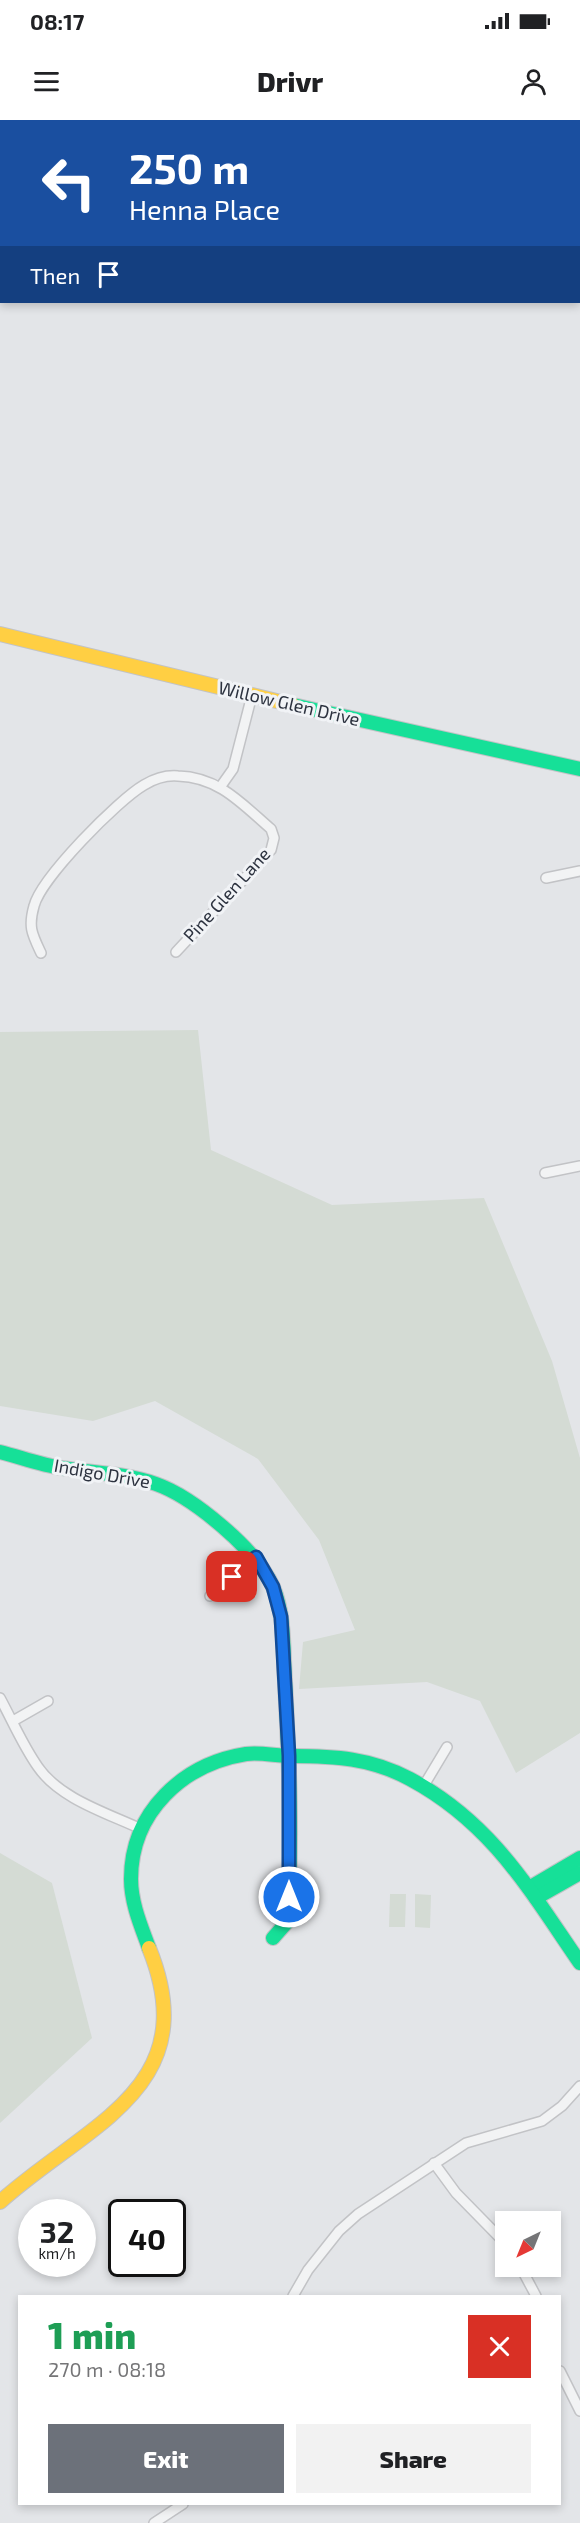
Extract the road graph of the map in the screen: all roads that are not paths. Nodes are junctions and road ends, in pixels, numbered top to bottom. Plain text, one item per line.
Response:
1 (0, 634) edge
2 (252, 695) junction
3 (580, 769) edge
4 (221, 786) junction
5 (580, 871) edge
6 (546, 878) dead end
7 (176, 952) dead end
8 (41, 953) dead end
9 (580, 1166) edge
10 (545, 1173) dead end
11 (0, 1452) edge
12 (256, 1557) junction
13 (210, 1596) dead end
14 (0, 1698) edge
15 (48, 1701) dead end
16 (13, 1721) junction
17 (447, 1747) dead end
18 (289, 1756) junction
19 (423, 1787) junction
20 (141, 1829) junction
21 (580, 1858) edge
22 (580, 1873) edge
23 (533, 1893) junction
24 (273, 1938) dead end
25 (580, 1963) edge
26 (580, 2086) edge
27 (434, 2163) junction
28 (0, 2202) edge
29 (495, 2233) edge
30 (526, 2277) edge
31 (294, 2295) edge
32 (535, 2295) edge
33 (561, 2373) edge
34 (580, 2411) edge
35 (181, 2505) edge
36 (154, 2523) edge

1 - 2 street, Willow Glen Drive
2 - 3 street, Willow Glen Drive
2 - 4 street
4 - 7 street, Pine Glen Lane
4 - 8 street
5 - 6 street
9 - 10 street
11 - 12 street, Indigo Drive
12 - 13 street
12 - 18 street, Indigo Drive
14 - 16 street
15 - 16 street
16 - 20 street
17 - 19 street
18 - 19 street
18 - 20 street
18 - 24 street, Indigo Drive
19 - 23 street
20 - 28 street
21 - 23 street
22 - 23 street
23 - 25 street
26 - 27 street
27 - 29 street
27 - 31 street
30 - 32 street
33 - 34 street
35 - 36 street

